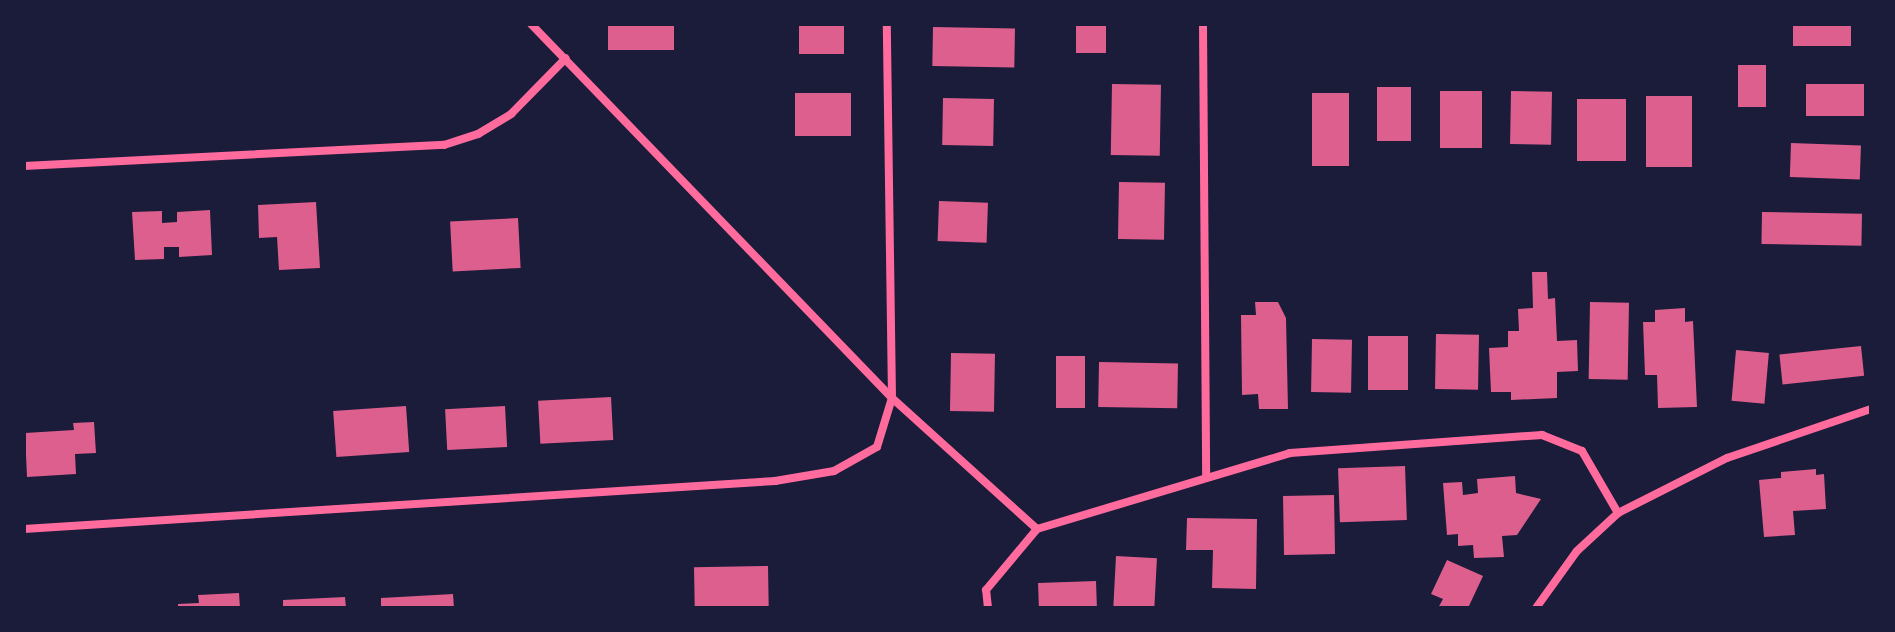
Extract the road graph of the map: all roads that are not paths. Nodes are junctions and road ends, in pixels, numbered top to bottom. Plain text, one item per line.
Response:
1 (531, 24) edge
2 (887, 24) edge
3 (1203, 24) edge
4 (566, 58) junction
5 (24, 166) edge
6 (892, 398) junction
7 (1871, 409) edge
8 (1206, 477) junction
9 (1618, 513) junction
10 (24, 529) edge
11 (1037, 529) junction
12 (988, 608) edge
13 (1536, 608) edge

1 - 4 street
2 - 6 street
3 - 8 street
4 - 5 street
4 - 6 street
6 - 10 street
6 - 11 street
7 - 9 street
8 - 9 street
8 - 11 street
9 - 13 street
11 - 12 street

